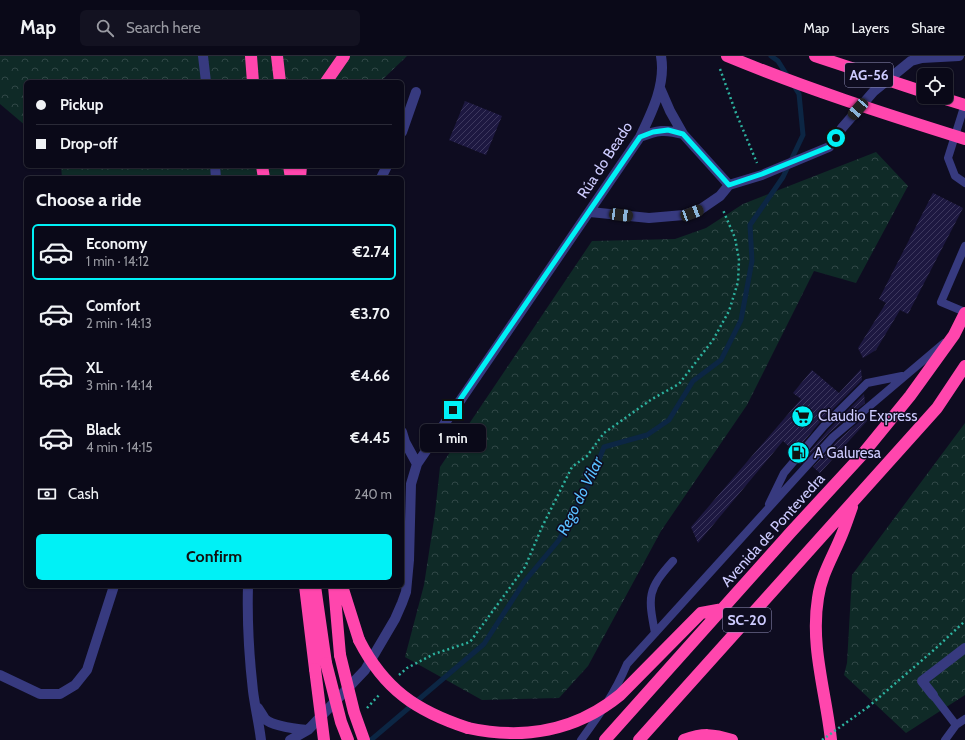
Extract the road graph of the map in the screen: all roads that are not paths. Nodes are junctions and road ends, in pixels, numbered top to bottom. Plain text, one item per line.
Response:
1 (203, 56) edge
2 (247, 56) edge
3 (251, 56) edge
4 (277, 56) edge
5 (344, 56) edge
6 (661, 56) edge
7 (815, 56) edge
8 (959, 56) edge
9 (722, 60) edge
10 (253, 79) edge
11 (206, 80) edge
12 (280, 80) edge
13 (327, 80) edge
14 (660, 88) junction
15 (917, 90) edge
16 (416, 92) dead end
17 (953, 101) edge
18 (965, 105) edge
19 (404, 126) edge
20 (683, 134) junction
21 (640, 137) junction
22 (965, 139) edge
23 (965, 183) edge
24 (729, 185) junction
25 (590, 212) junction
26 (965, 246) edge
27 (965, 312) edge
28 (954, 335) junction
29 (965, 366) edge
30 (905, 376) junction
31 (404, 439) edge
32 (417, 464) junction
33 (855, 500) junction
34 (763, 514) junction
35 (673, 561) dead end
36 (113, 588) edge
37 (248, 588) edge
38 (305, 588) edge
39 (315, 588) edge
40 (334, 588) edge
41 (343, 588) edge
42 (723, 609) junction
43 (655, 633) junction
44 (965, 648) edge
45 (0, 676) edge
46 (933, 695) joint
47 (256, 705) junction
48 (606, 706) junction
49 (965, 719) edge
50 (956, 725) junction
51 (308, 730) junction
52 (261, 740) edge
53 (290, 740) edge
54 (324, 740) edge
55 (348, 740) edge
56 (364, 740) edge
57 (581, 740) edge
58 (605, 740) edge
59 (639, 740) edge
60 (684, 740) edge
61 (732, 740) edge
62 (831, 740) edge
63 (945, 740) edge

1 - 11 street
2 - 10 highway
3 - 10 highway
4 - 12 highway
5 - 13 highway
6 - 14 street, Rúa do Beado
7 - 15 highway, AG-56, bridge
8 - 24 street
9 - 22 highway, AG-56, bridge
14 - 20 street
14 - 21 street, Rúa do Beado
16 - 19 street
17 - 18 highway, bridge
18 - 23 lane
20 - 21 street
20 - 24 street
21 - 25 street, Rúa do Beado
24 - 25 street
25 - 32 street, Rúa do Beado
26 - 27 lane
27 - 28 highway, Avenida de Pontevedra / SC-20
28 - 30 lane
28 - 42 highway, Avenida de Pontevedra / SC-20
29 - 33 highway, SC-20
30 - 34 lane
30 - 34 lane
31 - 32 street
32 - 51 street, Rúa do Beado
33 - 59 highway, SC-20
33 - 62 highway
34 - 43 lane
35 - 43 lane
36 - 45 street
37 - 47 street
38 - 54 highway, bridge
39 - 55 highway, bridge
40 - 56 highway, bridge
41 - 48 highway, bridge
42 - 48 highway
42 - 58 highway, Avenida de Pontevedra / SC-20
43 - 48 lane
44 - 46 street
46 - 50 lane
47 - 51 street
47 - 52 street
48 - 57 lane
49 - 50 lane
50 - 63 lane
51 - 53 street, Rúa do Beado
60 - 61 highway

